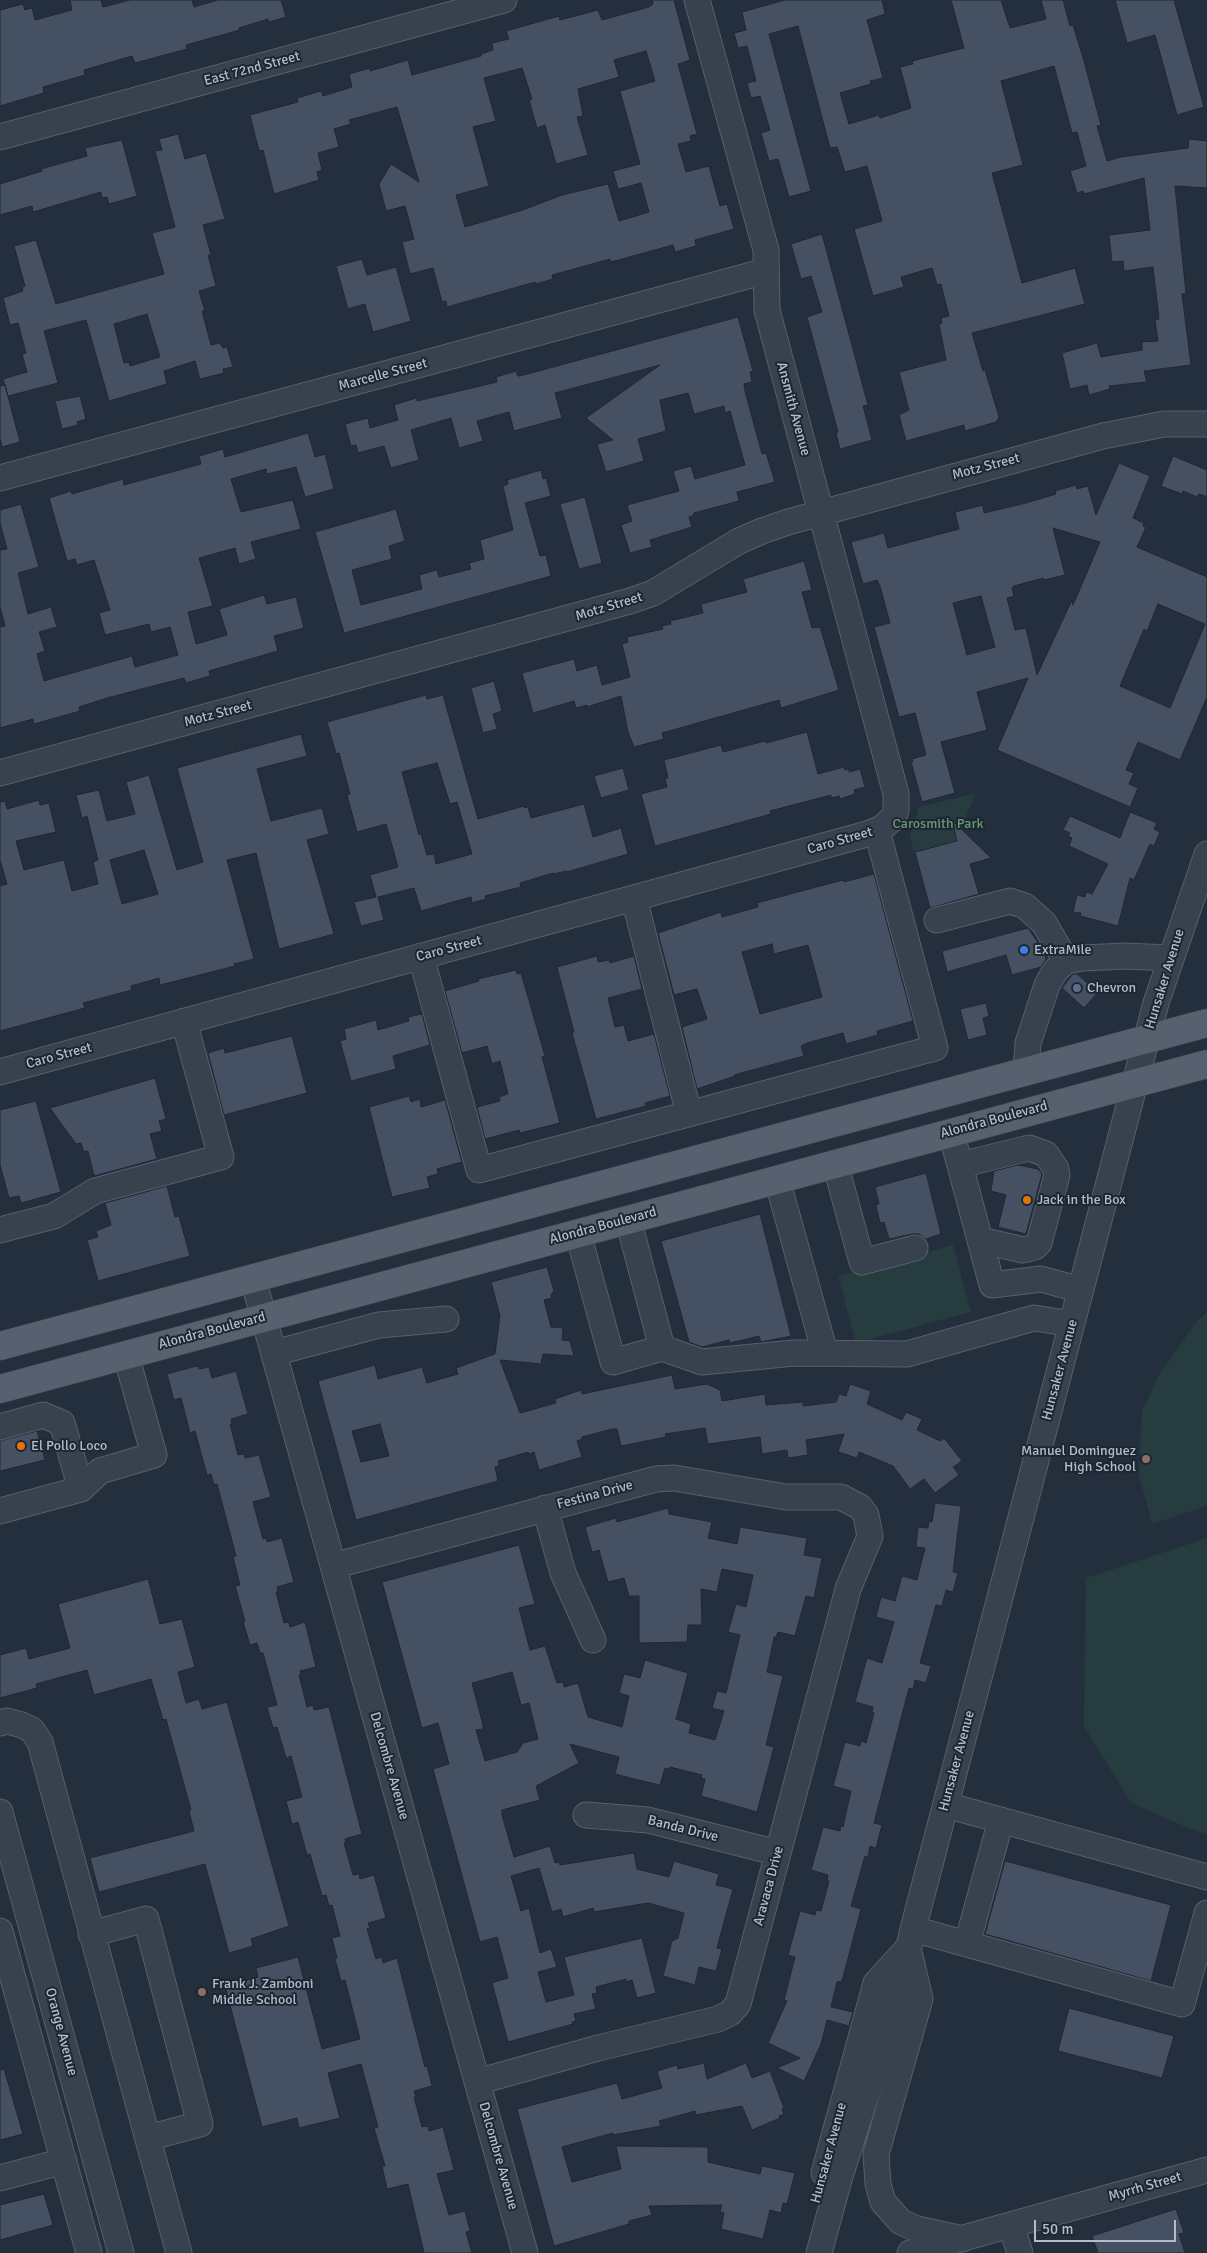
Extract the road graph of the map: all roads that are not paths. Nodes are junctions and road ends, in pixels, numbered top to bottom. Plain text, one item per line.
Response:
1 (504, 0) edge
2 (698, 0) edge
3 (0, 137) edge
4 (766, 271) junction
5 (1207, 424) edge
6 (0, 478) edge
7 (821, 513) junction
8 (0, 773) edge
9 (885, 824) junction
10 (1207, 854) edge
11 (634, 898) junction
12 (1197, 911) edge
13 (937, 920) dead end
14 (422, 956) junction
15 (1170, 958) junction
16 (1066, 961) junction
17 (184, 1021) junction
18 (1207, 1023) edge
19 (1146, 1040) junction
20 (1207, 1064) edge
21 (1026, 1071) junction
22 (0, 1072) edge
23 (1135, 1082) junction
24 (689, 1114) junction
25 (951, 1132) junction
26 (767, 1141) junction
27 (835, 1163) junction
28 (960, 1165) junction
29 (777, 1178) junction
30 (628, 1219) junction
31 (0, 1230) edge
32 (578, 1233) junction
33 (980, 1240) junction
34 (915, 1248) dead end
35 (253, 1279) junction
36 (1080, 1290) junction
37 (264, 1317) junction
38 (446, 1320) dead end
39 (1072, 1324) junction
40 (0, 1346) edge
41 (662, 1348) junction
42 (274, 1353) junction
43 (825, 1353) junction
44 (126, 1355) junction
45 (0, 1389) edge
46 (0, 1427) edge
47 (81, 1489) junction
48 (860, 1507) joint
49 (545, 1508) junction
50 (0, 1511) edge
51 (333, 1566) junction
52 (594, 1640) dead end
53 (0, 1723) edge
54 (946, 1805) junction
55 (0, 1812) edge
56 (586, 1815) dead end
57 (1001, 1820) junction
58 (778, 1853) junction
59 (1207, 1877) edge
60 (1207, 1913) edge
61 (0, 1931) edge
62 (91, 1934) junction
63 (911, 1938) junction
64 (967, 1944) junction
65 (10, 2004) edge
66 (477, 2082) junction
67 (148, 2138) junction
68 (64, 2161) junction
69 (1207, 2170) edge
70 (0, 2178) edge
71 (1011, 2225) junction
72 (963, 2239) junction
73 (89, 2253) edge
74 (121, 2253) edge
75 (179, 2253) edge
76 (525, 2253) edge
77 (802, 2253) edge
78 (819, 2253) edge
79 (910, 2253) edge
80 (1020, 2253) edge

1 - 3 street, East 72nd Street
2 - 4 street, Ansmith Avenue
4 - 6 street, Marcelle Street
4 - 7 street, Ansmith Avenue
5 - 7 street, Motz Street
7 - 8 street, Motz Street
7 - 9 street, Ansmith Avenue
9 - 11 street, Caro Street
9 - 24 street, Ansmith Avenue
10 - 12 street, Hunsaker Avenue
11 - 14 street, Caro Street
11 - 24 street
12 - 15 street, Hunsaker Avenue
13 - 16 street
14 - 17 street, Caro Street
14 - 24 street
15 - 16 street
15 - 19 street, Hunsaker Avenue
16 - 21 street
17 - 22 street, Caro Street
17 - 31 street
18 - 19 main road
19 - 21 main road
19 - 23 street, Hunsaker Avenue
20 - 23 main road, Alondra Boulevard
21 - 26 main road
23 - 25 main road, Alondra Boulevard
23 - 36 street, Hunsaker Avenue
25 - 27 main road, Alondra Boulevard
25 - 28 street
26 - 29 main road
26 - 35 main road
27 - 29 main road, Alondra Boulevard
27 - 34 street
28 - 33 street
28 - 33 street
29 - 30 main road, Alondra Boulevard
29 - 43 street
30 - 32 main road, Alondra Boulevard
30 - 41 street
32 - 37 main road, Alondra Boulevard
32 - 41 street
33 - 36 street
35 - 37 street, Delcombre Avenue
35 - 40 main road
36 - 39 street, Hunsaker Avenue
37 - 42 street, Delcombre Avenue
37 - 44 main road, Alondra Boulevard
38 - 42 street
39 - 43 street
39 - 54 street, Hunsaker Avenue
41 - 43 street
42 - 51 street, Delcombre Avenue
44 - 45 main road, Alondra Boulevard
44 - 47 street
46 - 47 street
47 - 50 street
48 - 49 street, Festina Drive
48 - 58 street, Aravaca Drive
49 - 51 street, Festina Drive
49 - 52 street
51 - 66 street, Delcombre Avenue
53 - 62 street
54 - 57 street
54 - 63 street, Hunsaker Avenue
55 - 74 street, Orange Avenue
56 - 58 street, Banda Drive
57 - 59 street
57 - 64 street
58 - 66 street, Aravaca Drive
60 - 64 street
61 - 65 street
62 - 67 street
62 - 67 street
63 - 64 street
63 - 72 street, Hunsaker Avenue
63 - 77 street, Hunsaker Avenue
63 - 78 street, Hunsaker Avenue
65 - 68 street
66 - 76 street, Delcombre Avenue
67 - 75 street
68 - 70 street
68 - 73 street
69 - 71 street, Myrrh Street
71 - 72 street, Myrrh Street
71 - 80 street
72 - 79 street, Myrrh Street

